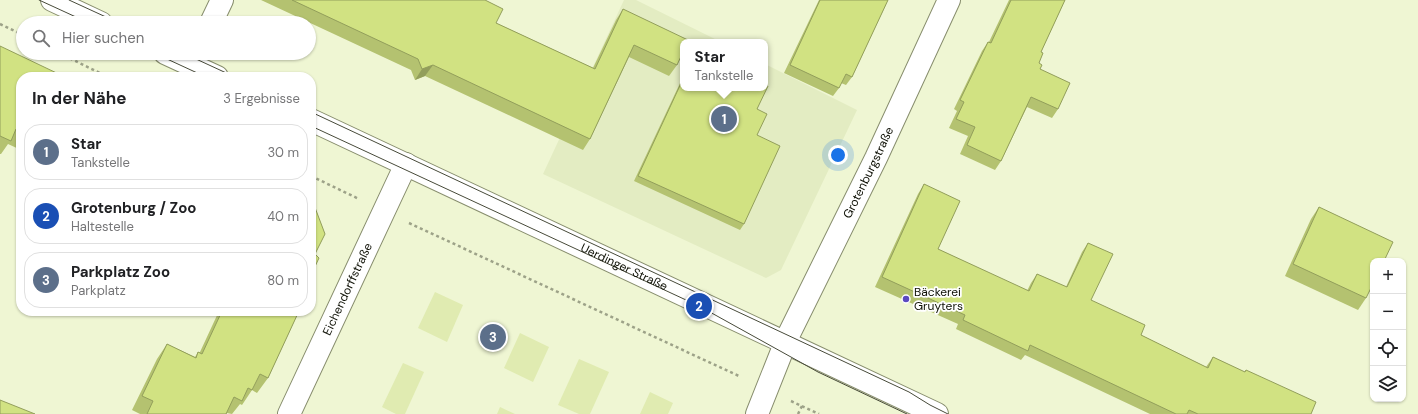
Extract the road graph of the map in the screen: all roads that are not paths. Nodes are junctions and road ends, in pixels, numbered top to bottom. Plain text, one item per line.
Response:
1 (52, 0) edge
2 (222, 0) edge
3 (949, 0) edge
4 (86, 16) edge
5 (214, 16) edge
6 (194, 60) edge
7 (210, 72) edge
8 (316, 122) edge
9 (406, 164) junction
10 (786, 343) junction
11 (289, 414) edge
12 (757, 414) edge
13 (937, 414) edge

1 - 4 main road
2 - 5 main road
3 - 10 main road, Grotenburgstraße
6 - 7 main road
8 - 9 main road, Uerdinger Straße
9 - 10 main road, Uerdinger Straße
9 - 11 main road, Eichendorffstraße
10 - 12 main road, Grotenburgstraße
10 - 13 main road, Uerdinger Straße

